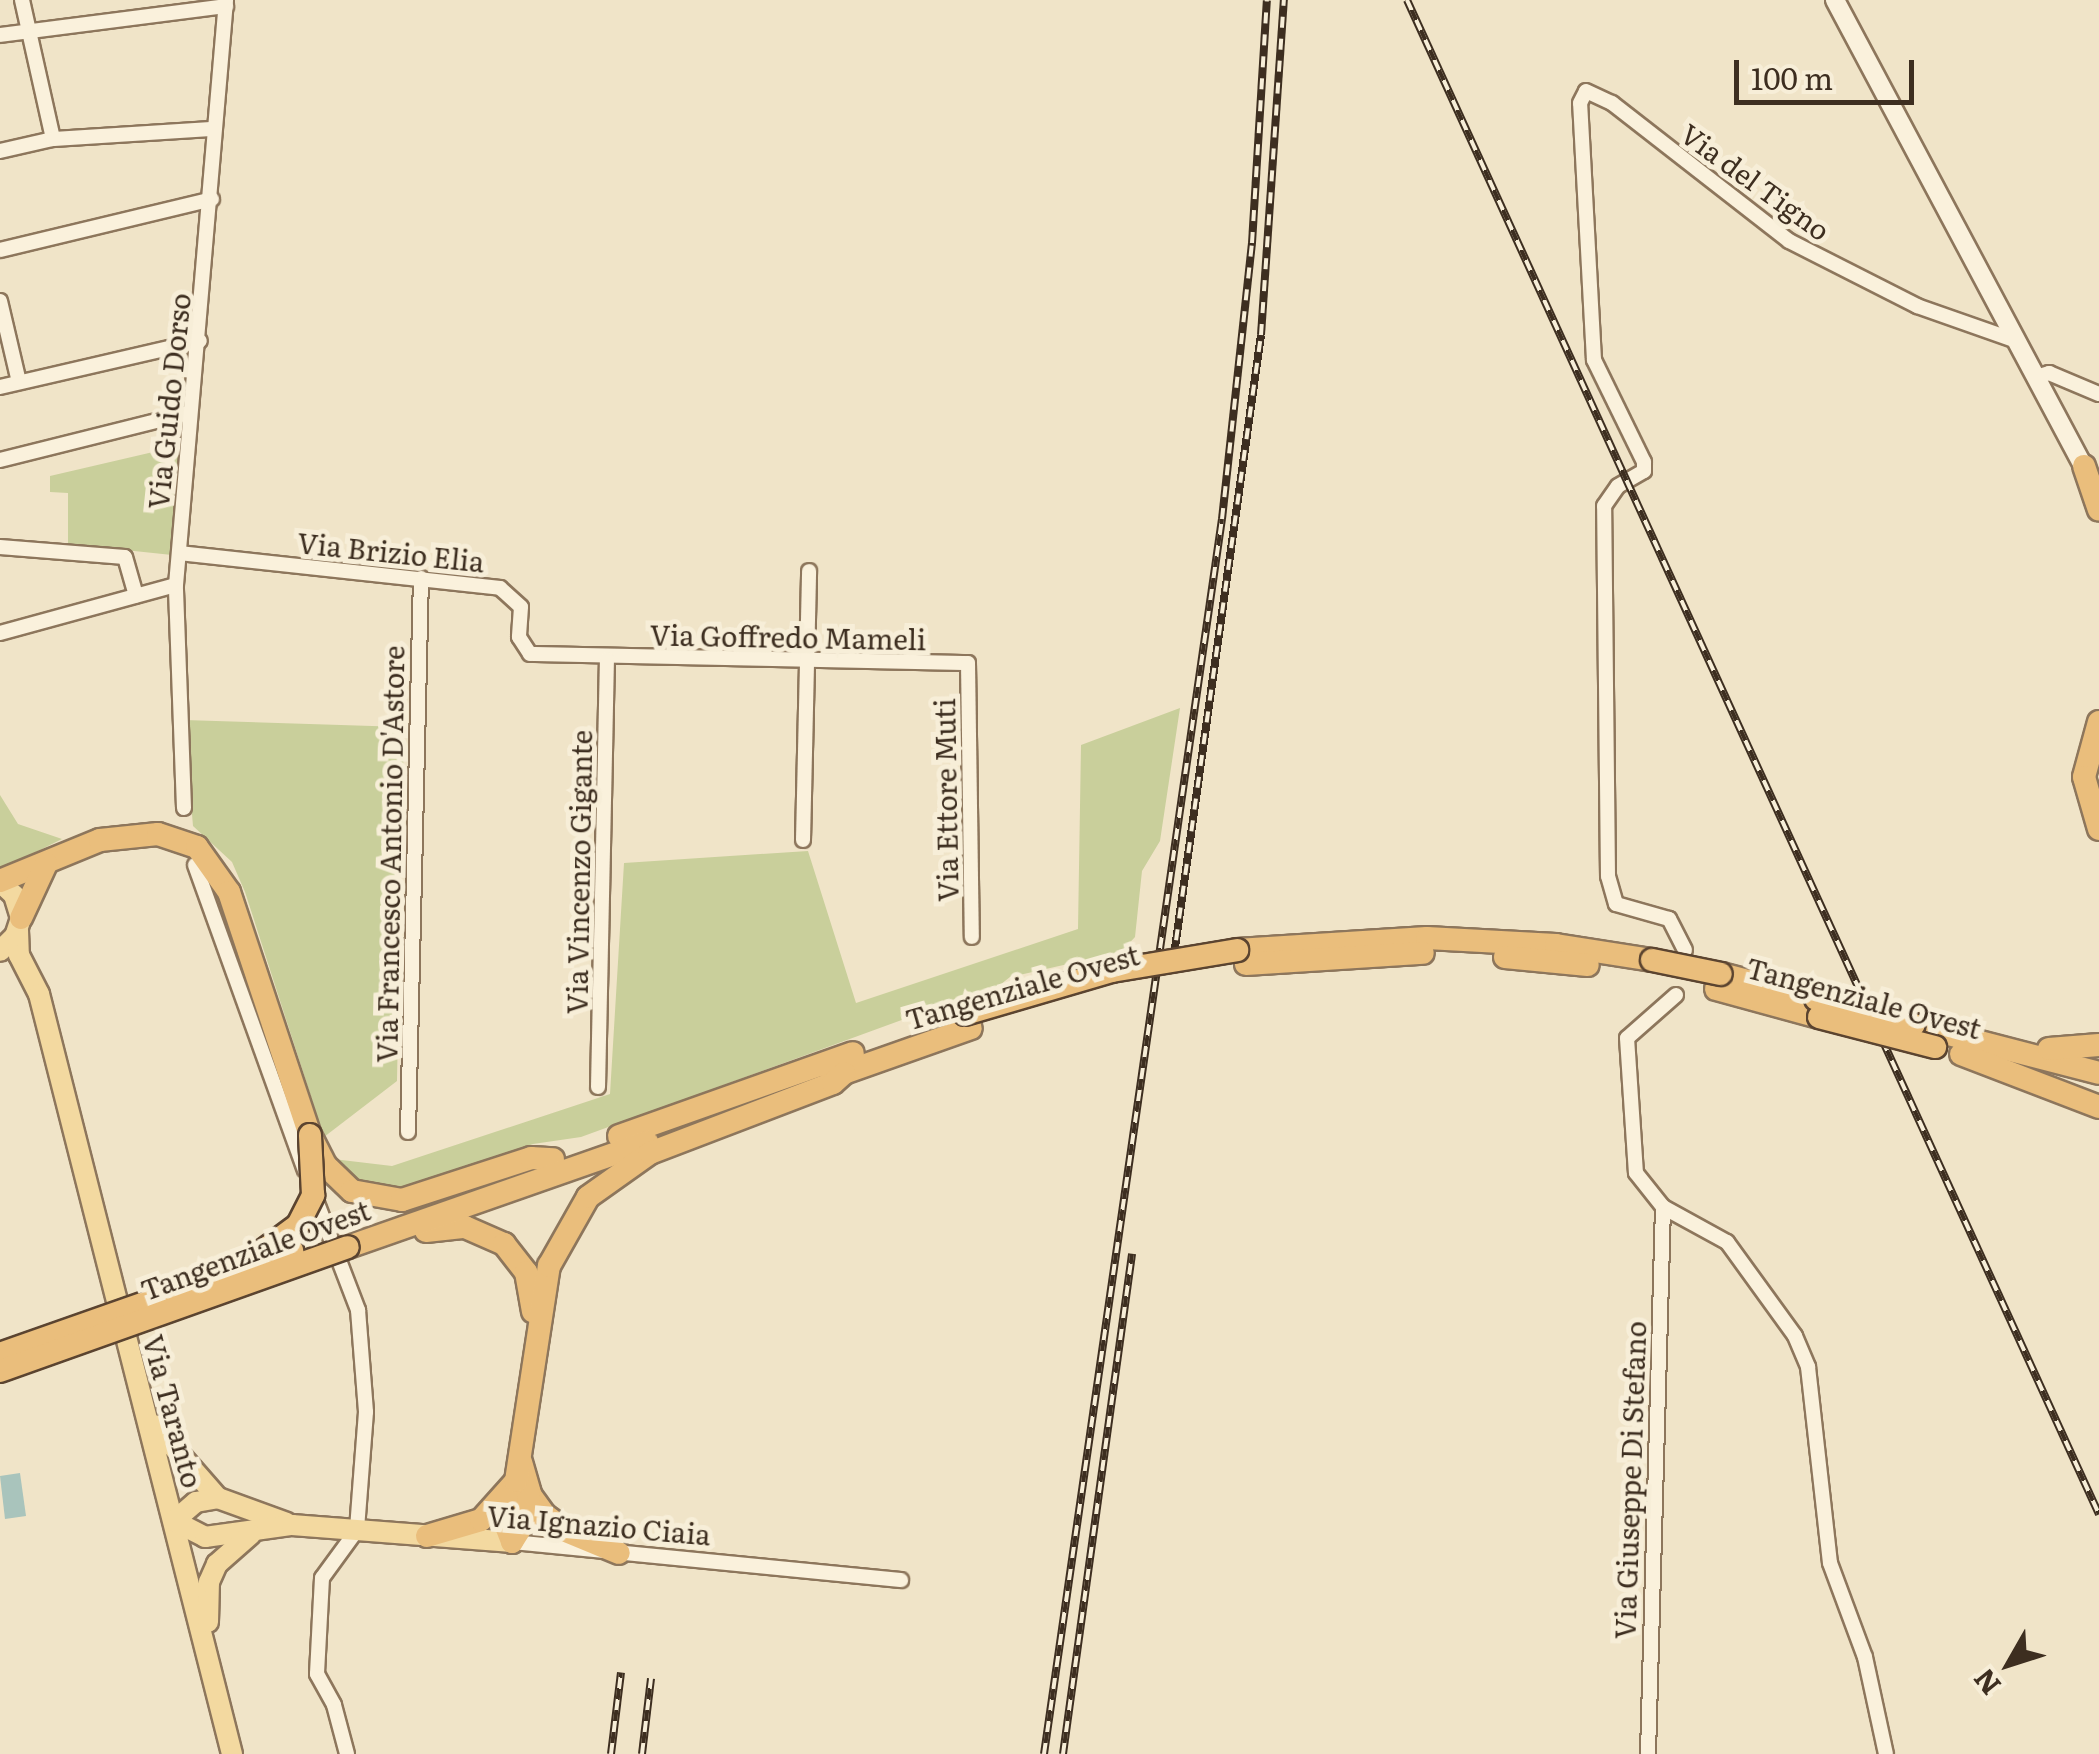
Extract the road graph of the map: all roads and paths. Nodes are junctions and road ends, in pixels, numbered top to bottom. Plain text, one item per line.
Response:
1 (22, 0) edge
2 (1835, 0) edge
3 (226, 3) edge
4 (30, 34) junction
5 (0, 35) edge
6 (212, 129) junction
7 (52, 140) junction
8 (0, 151) edge
9 (212, 199) junction
10 (0, 250) edge
11 (0, 301) edge
12 (200, 341) junction
13 (2017, 342) junction
14 (2036, 377) junction
15 (20, 382) junction
16 (0, 387) edge
17 (2099, 394) edge
18 (188, 413) junction
19 (0, 460) edge
20 (2084, 466) junction
21 (2099, 495) edge
22 (2099, 510) edge
23 (0, 547) edge
24 (179, 553) junction
25 (809, 571) dead end
26 (421, 578) junction
27 (176, 585) junction
28 (136, 596) junction
29 (0, 633) edge
30 (608, 659) junction
31 (968, 662) joint
32 (803, 664) junction
33 (2098, 724) edge
34 (184, 808) dead end
35 (2099, 828) edge
36 (803, 840) dead end
37 (48, 861) junction
38 (195, 865) dead end
39 (0, 882) edge
40 (20, 924) junction
41 (972, 937) dead end
42 (1685, 950) dead end
43 (0, 954) edge
44 (1676, 995) dead end
45 (968, 1021) junction
46 (46, 1024) junction
47 (1927, 1034) junction
48 (2099, 1045) edge
49 (1960, 1054) junction
50 (844, 1073) junction
51 (2099, 1073) edge
52 (598, 1087) dead end
53 (2099, 1089) edge
54 (2099, 1108) edge
55 (408, 1132) dead end
56 (310, 1135) junction
57 (553, 1159) junction
58 (1662, 1208) junction
59 (347, 1245) junction
60 (137, 1306) junction
61 (534, 1334) junction
62 (0, 1354) edge
63 (0, 1371) edge
64 (145, 1411) junction
65 (519, 1491) junction
66 (218, 1498) junction
67 (174, 1521) junction
68 (292, 1524) junction
69 (259, 1529) junction
70 (356, 1530) junction
71 (427, 1536) junction
72 (512, 1542) junction
73 (619, 1553) junction
74 (901, 1580) dead end
75 (208, 1659) junction
76 (232, 1754) edge
77 (346, 1754) edge
78 (1648, 1754) edge
79 (1886, 1754) edge

1 - 4 street
2 - 13 street
3 - 4 street
3 - 6 street, Via Guido Dorso
4 - 5 street
4 - 7 street
6 - 7 street
6 - 9 street, Via Guido Dorso
7 - 8 street
9 - 10 street
9 - 12 street, Via Guido Dorso
11 - 15 street
12 - 15 street
12 - 18 street, Via Guido Dorso
13 - 14 street
13 - 42 street, Via del Tigno
14 - 17 street
14 - 20 street
15 - 16 street
18 - 19 street
18 - 24 street, Via Guido Dorso
20 - 21 street
20 - 22 highway
23 - 28 street
24 - 26 street, Via Brizio Elia
24 - 27 street, Via Guido Dorso
25 - 32 street
26 - 30 street, Via Brizio Elia
26 - 55 street, Via Francesco Antonio D'Astore
27 - 28 street
27 - 34 street, Via Guido Dorso
28 - 29 street
30 - 32 street, Via Goffredo Mameli
30 - 52 street, Via Vincenzo Gigante
31 - 32 street, Via Goffredo Mameli
31 - 41 street, Via Ettore Muti
32 - 36 street
33 - 35 highway
37 - 39 highway
37 - 40 highway
37 - 56 highway
38 - 70 street
39 - 40 main road, Via Taranto
40 - 43 main road, Via Taranto
40 - 46 main road, Via Taranto
43 - 46 main road, Via Taranto
44 - 58 street
45 - 47 highway, Tangenziale Ovest, bridge
45 - 50 highway, Tangenziale Ovest
45 - 57 highway, Tangenziale Ovest
46 - 64 main road, Via Taranto
47 - 48 highway
47 - 49 highway, Tangenziale Ovest
47 - 51 highway, Tangenziale Ovest
49 - 53 highway, Tangenziale Ovest
49 - 54 highway
50 - 59 highway, Tangenziale Ovest
50 - 61 highway
56 - 57 highway
56 - 60 highway, bridge
57 - 59 highway, Tangenziale Ovest
58 - 78 street, Via Giuseppe Di Stefano
58 - 79 street
59 - 60 highway, Tangenziale Ovest, bridge
59 - 61 highway
59 - 63 highway, Tangenziale Ovest, bridge
60 - 62 highway, Tangenziale Ovest, bridge
61 - 65 highway
64 - 66 main road, Via Ignazio Ciaia
64 - 67 main road, Via Taranto
65 - 71 highway
65 - 72 highway
65 - 73 highway
66 - 67 main road
66 - 68 main road, Via Ignazio Ciaia
67 - 69 main road, Via Ignazio Ciaia
67 - 75 main road, Via Taranto
68 - 69 main road, Via Ignazio Ciaia
68 - 70 main road, Via Ignazio Ciaia
69 - 75 main road, Via Ignazio Ciaia
70 - 71 main road, Via Ignazio Ciaia
70 - 77 street
71 - 72 main road, Via Ignazio Ciaia
72 - 73 street, Via Ignazio Ciaia
73 - 74 street, Via Ignazio Ciaia
75 - 76 main road, Via Taranto

